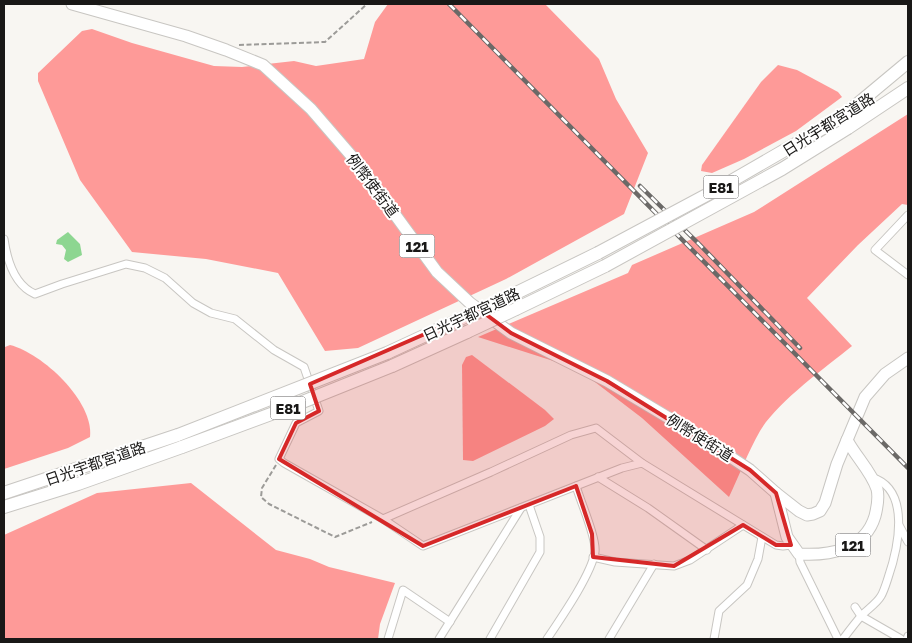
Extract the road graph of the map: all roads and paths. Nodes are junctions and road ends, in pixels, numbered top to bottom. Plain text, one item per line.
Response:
1 (72, 4) edge
2 (367, 4) edge
3 (226, 50) junction
4 (908, 62) edge
5 (908, 72) edge
6 (908, 88) edge
7 (845, 122) junction
8 (908, 215) edge
9 (4, 239) edge
10 (908, 275) edge
11 (908, 358) edge
12 (847, 440) junction
13 (180, 441) junction
14 (279, 458) junction
15 (642, 463) junction
16 (598, 477) junction
17 (871, 477) junction
18 (576, 486) junction
19 (4, 493) edge
20 (776, 493) junction
21 (525, 506) junction
22 (4, 507) edge
23 (383, 518) junction
24 (743, 525) junction
25 (899, 525) junction
26 (762, 537) junction
27 (908, 542) edge
28 (795, 549) junction
29 (706, 550) junction
30 (593, 557) junction
31 (654, 564) junction
32 (855, 607) dead end
33 (861, 616) junction
34 (450, 622) junction
35 (388, 639) edge
36 (439, 639) edge
37 (490, 639) edge
38 (547, 639) edge
39 (609, 639) edge
40 (714, 639) edge
41 (838, 639) edge
42 (843, 639) edge
43 (901, 639) edge

1 - 3 highway, 例幣使街道 / 121
2 - 3 path
3 - 20 highway, 例幣使街道 / 121
4 - 7 highway
5 - 7 highway, 日光宇都宮道路 / E81
6 - 7 highway, 日光宇都宮道路 / E81
7 - 13 highway, 日光宇都宮道路 / E81, bridge
7 - 13 highway, 日光宇都宮道路 / E81, bridge
8 - 10 street
9 - 14 street
11 - 12 highway, 例幣使街道 / 121
12 - 17 highway, 121
12 - 20 highway, 例幣使街道 / 121
13 - 19 highway, 日光宇都宮道路 / E81
13 - 22 highway, 日光宇都宮道路 / E81
14 - 23 street
14 - 23 path
15 - 16 street
15 - 23 street
15 - 24 street
16 - 18 street
16 - 29 street
17 - 25 street
17 - 28 highway, 121
18 - 21 street
18 - 30 street
20 - 28 highway
21 - 23 street
21 - 34 street
21 - 37 street
24 - 26 street
24 - 29 street
25 - 27 street
25 - 33 street
26 - 28 street
26 - 40 street
28 - 41 street
29 - 31 street
30 - 31 street
30 - 38 street
31 - 39 street
32 - 33 street
33 - 42 street
33 - 43 street
34 - 35 street
34 - 36 street

